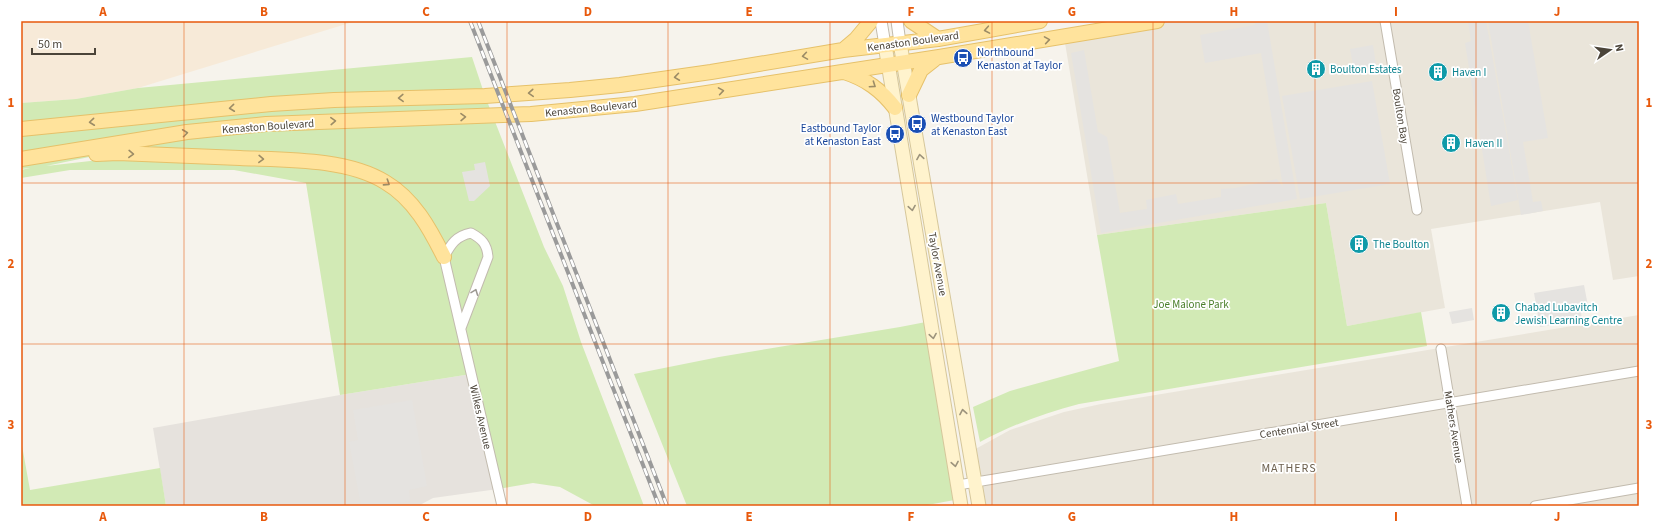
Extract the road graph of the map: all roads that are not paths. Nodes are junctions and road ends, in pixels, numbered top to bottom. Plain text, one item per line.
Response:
1 (871, 21) edge
2 (881, 21) edge
3 (897, 21) edge
4 (911, 21) edge
5 (1040, 21) edge
6 (1157, 21) edge
7 (1385, 21) edge
8 (938, 39) junction
9 (900, 43) junction
10 (885, 45) junction
11 (843, 50) junction
12 (939, 57) junction
13 (903, 62) junction
14 (888, 65) junction
15 (844, 72) junction
16 (909, 95) junction
17 (895, 108) junction
18 (21, 121) edge
19 (47, 126) junction
20 (21, 129) edge
21 (36, 156) junction
22 (21, 159) edge
23 (1417, 210) dead end
24 (444, 257) junction
25 (461, 328) junction
26 (1441, 349) dead end
27 (1639, 371) edge
28 (1450, 403) junction
29 (975, 482) junction
30 (958, 485) junction
31 (1639, 488) edge
32 (502, 506) edge
33 (962, 506) edge
34 (979, 506) edge
35 (1467, 506) edge
36 (1534, 506) edge

1 - 11 main road
2 - 10 street, Taylor Avenue
3 - 9 street, Taylor Avenue
4 - 8 main road
5 -> 8 main road, Kenaston Boulevard
12 -> 6 main road, Kenaston Boulevard
7 - 23 street, Boulton Bay
8 - 9 main road, Kenaston Boulevard
9 - 10 main road, Kenaston Boulevard
9 - 13 main road, Taylor Avenue
10 - 11 main road, Kenaston Boulevard
10 - 14 main road, Taylor Avenue
11 -> 19 main road, Kenaston Boulevard
12 - 13 main road, Kenaston Boulevard
12 - 16 main road
13 - 14 main road, Kenaston Boulevard
13 - 16 main road, Taylor Avenue
14 - 15 main road, Kenaston Boulevard
14 - 17 main road, Taylor Avenue
15 -> 17 main road
21 -> 15 main road, Kenaston Boulevard
29 -> 16 main road, Taylor Avenue
17 -> 30 main road, Taylor Avenue
18 - 19 main road
19 - 20 main road, Kenaston Boulevard
21 - 22 main road, Kenaston Boulevard
21 -> 24 main road
24 - 25 street, Wilkes Avenue
25 -> 24 street
25 - 32 street, Wilkes Avenue
26 - 28 street, Mathers Avenue
27 - 28 street, Centennial Street
28 - 29 street, Centennial Street
28 - 35 street, Mathers Avenue
29 - 30 street, Centennial Street
29 - 34 main road, Taylor Avenue
30 - 33 main road, Taylor Avenue
31 - 36 street

